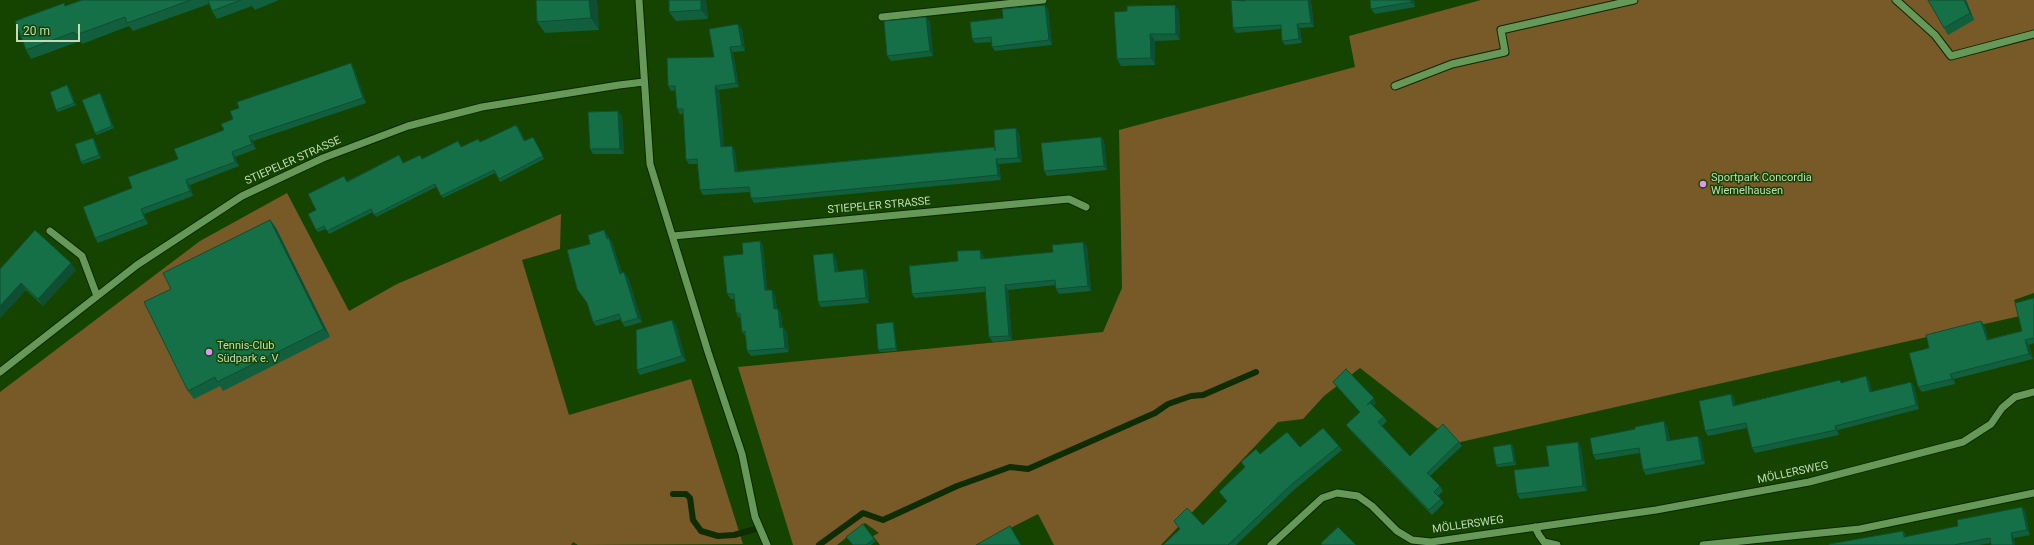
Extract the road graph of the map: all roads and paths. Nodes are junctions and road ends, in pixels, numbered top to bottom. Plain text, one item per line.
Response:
1 (639, 0) edge
2 (1043, 0) edge
3 (1634, 0) edge
4 (1896, 0) edge
5 (882, 17) dead end
6 (2034, 34) edge
7 (644, 82) junction
8 (1395, 86) dead end
9 (1086, 207) dead end
10 (50, 232) dead end
11 (673, 236) junction
12 (97, 296) junction
13 (0, 372) edge
14 (2034, 392) edge
15 (2034, 493) edge
16 (1535, 527) junction
17 (767, 545) edge
18 (1271, 545) edge
19 (1557, 545) edge
20 (1703, 545) edge

1 - 7 street
2 - 5 street
3 - 8 street
4 - 6 street
7 - 11 street
7 - 12 street, STIEPELER STRASSE
9 - 11 street, STIEPELER STRASSE
10 - 12 street
11 - 17 street
12 - 13 street, STIEPELER STRASSE
14 - 16 street, MÖLLERSWEG
15 - 20 street
16 - 18 street, MÖLLERSWEG
16 - 19 street

